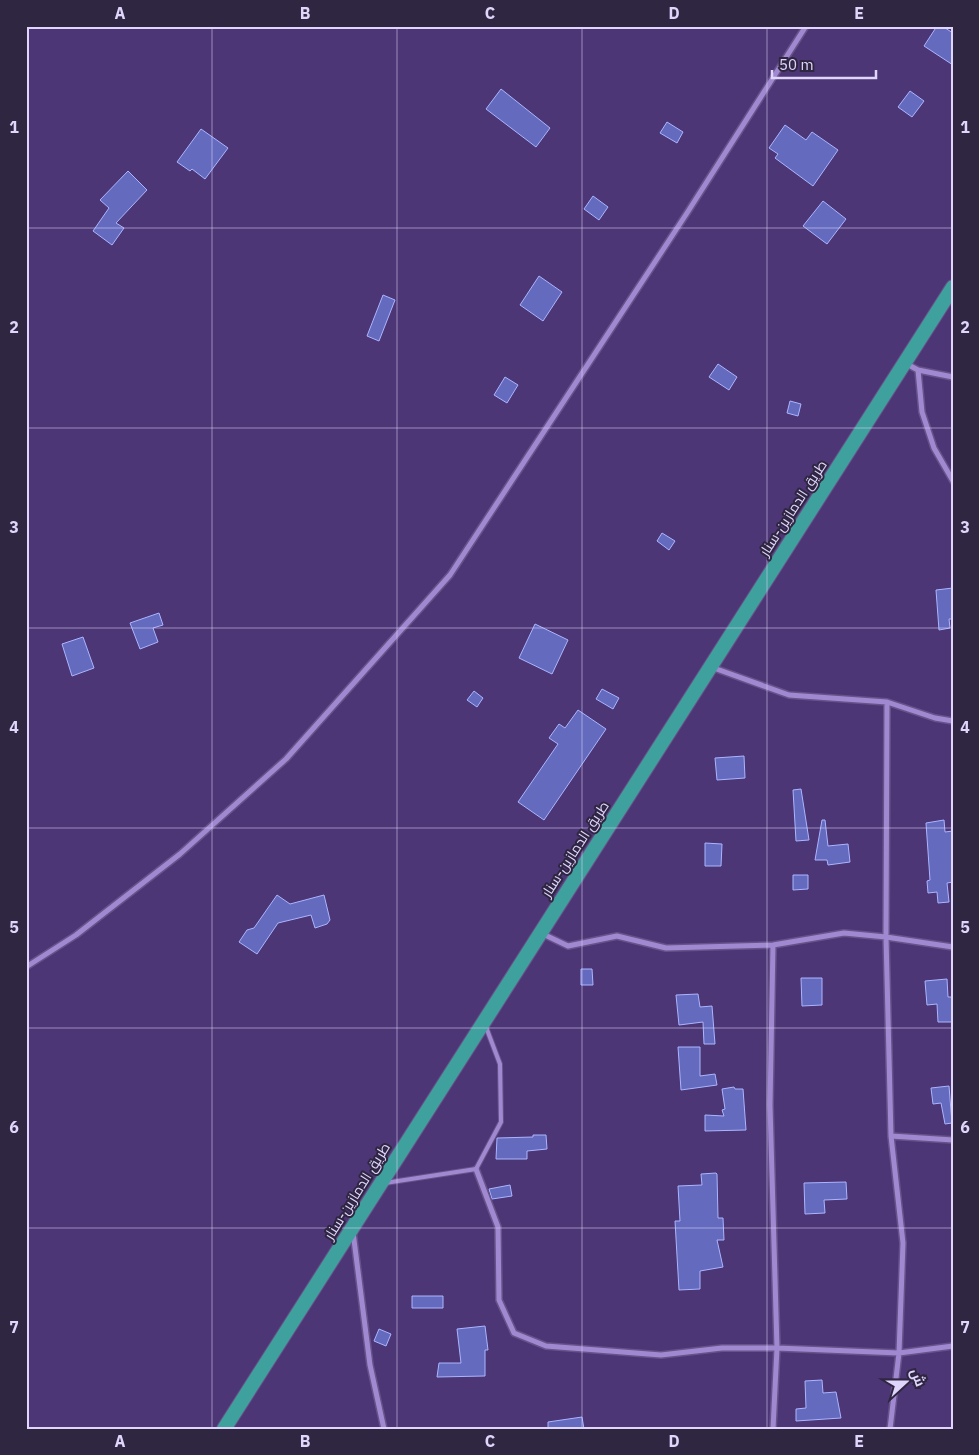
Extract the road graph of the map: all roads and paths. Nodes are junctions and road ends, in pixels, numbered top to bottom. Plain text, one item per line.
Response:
1 (806, 26) edge
2 (953, 287) edge
3 (904, 363) junction
4 (918, 370) junction
5 (953, 377) edge
6 (953, 481) edge
7 (710, 667) junction
8 (887, 702) junction
9 (953, 722) edge
10 (540, 933) junction
11 (886, 937) junction
12 (773, 945) junction
13 (953, 947) edge
14 (26, 968) edge
15 (484, 1021) junction
16 (890, 1136) junction
17 (953, 1140) edge
18 (476, 1168) junction
19 (380, 1183) junction
20 (352, 1229) junction
21 (953, 1346) edge
22 (777, 1348) junction
23 (899, 1353) junction
24 (224, 1429) edge
25 (384, 1429) edge
26 (773, 1429) edge
27 (890, 1429) edge

1 - 14 street
2 - 3 highway, طريق الدمازين-سنار
3 - 4 street
3 - 7 highway, طريق الدمازين-سنار
4 - 5 street
4 - 6 street
7 - 8 street
7 - 10 highway, طريق الدمازين-سنار
8 - 9 street
8 - 11 street
10 - 12 street
10 - 15 highway, طريق الدمازين-سنار
11 - 12 street
11 - 13 street
11 - 16 street
12 - 22 street
15 - 18 lane
15 - 19 highway, طريق الدمازين-سنار
16 - 17 street
16 - 23 street
18 - 19 lane
18 - 22 street
19 - 20 highway, طريق الدمازين-سنار
20 - 24 highway, طريق الدمازين-سنار
20 - 25 street
21 - 23 street
22 - 23 street
22 - 26 street
23 - 27 street

